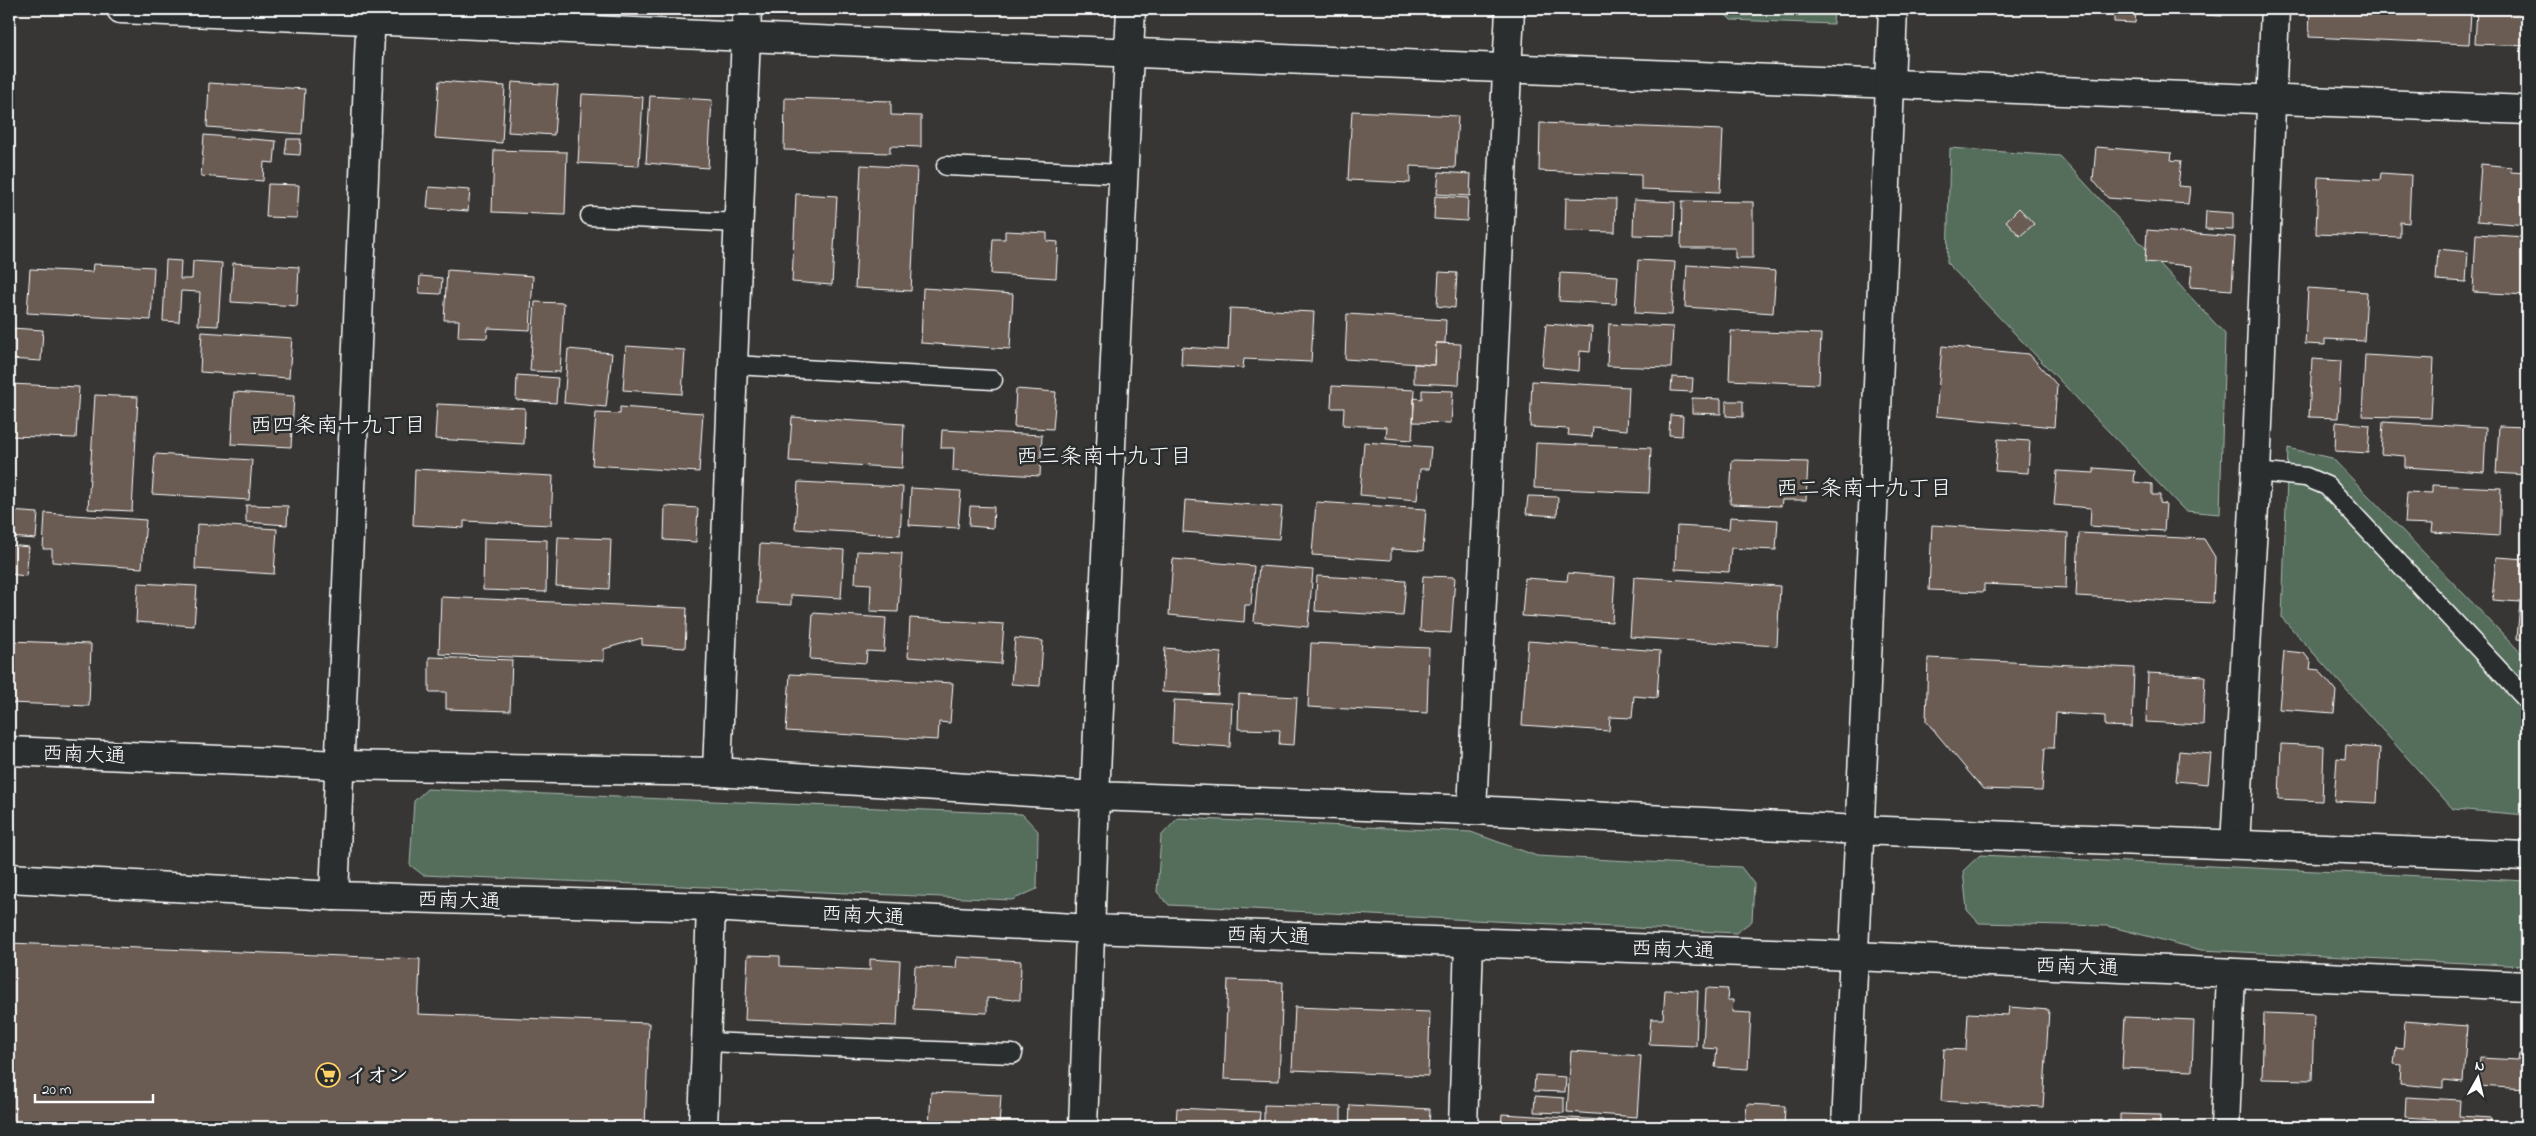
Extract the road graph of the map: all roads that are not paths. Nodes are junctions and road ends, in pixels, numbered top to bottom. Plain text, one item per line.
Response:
1 (121, 9) edge
2 (747, 9) edge
3 (1131, 9) edge
4 (1510, 9) edge
5 (1893, 9) edge
6 (2275, 9) edge
7 (371, 14) edge
8 (746, 37) junction
9 (1129, 53) junction
10 (1508, 68) junction
11 (1890, 84) junction
12 (2271, 100) junction
13 (2527, 110) edge
14 (946, 166) dead end
15 (1123, 174) junction
16 (590, 216) dead end
17 (739, 223) junction
18 (734, 365) junction
19 (993, 380) dead end
20 (2256, 472) junction
21 (2527, 700) edge
22 (9, 751) edge
23 (340, 765) junction
24 (718, 772) junction
25 (1095, 796) junction
26 (1472, 810) junction
27 (1860, 830) junction
28 (2235, 844) junction
29 (2527, 856) edge
30 (9, 878) edge
31 (334, 896) junction
32 (711, 907) junction
33 (1091, 929) junction
34 (1469, 942) junction
35 (1854, 956) junction
36 (2231, 973) junction
37 (2527, 986) edge
38 (706, 1042) junction
39 (1013, 1054) dead end
40 (703, 1127) edge
41 (1083, 1127) edge
42 (1462, 1127) edge
43 (1846, 1127) edge
44 (2225, 1127) edge

1 - 7 street
2 - 8 street
3 - 9 street
4 - 10 street
5 - 11 street
6 - 12 street
7 - 8 street
7 - 23 street
8 - 9 street
8 - 17 street
9 - 10 street
9 - 15 street
10 - 11 street
10 - 26 street
11 - 12 street
11 - 27 street
12 - 13 street
12 - 20 street
14 - 15 lane
15 - 25 street
16 - 17 lane
17 - 18 street
18 - 19 lane
18 - 24 street
20 - 21 lane
20 - 28 street
22 - 23 street, 西南大通
23 - 24 street, 西南大通
23 - 31 street
24 - 25 street, 西南大通
25 - 26 street, 西南大通
25 - 33 street
26 - 27 street, 西南大通
27 - 28 street, 西南大通
27 - 35 street
28 - 29 street, 西南大通
30 - 31 street, 西南大通
31 - 32 street, 西南大通
32 - 33 street, 西南大通
32 - 38 street
33 - 34 street, 西南大通
33 - 41 street
34 - 35 street, 西南大通
34 - 42 street
35 - 36 street, 西南大通
35 - 43 street
36 - 37 street, 西南大通
36 - 44 street
38 - 39 lane
38 - 40 street

